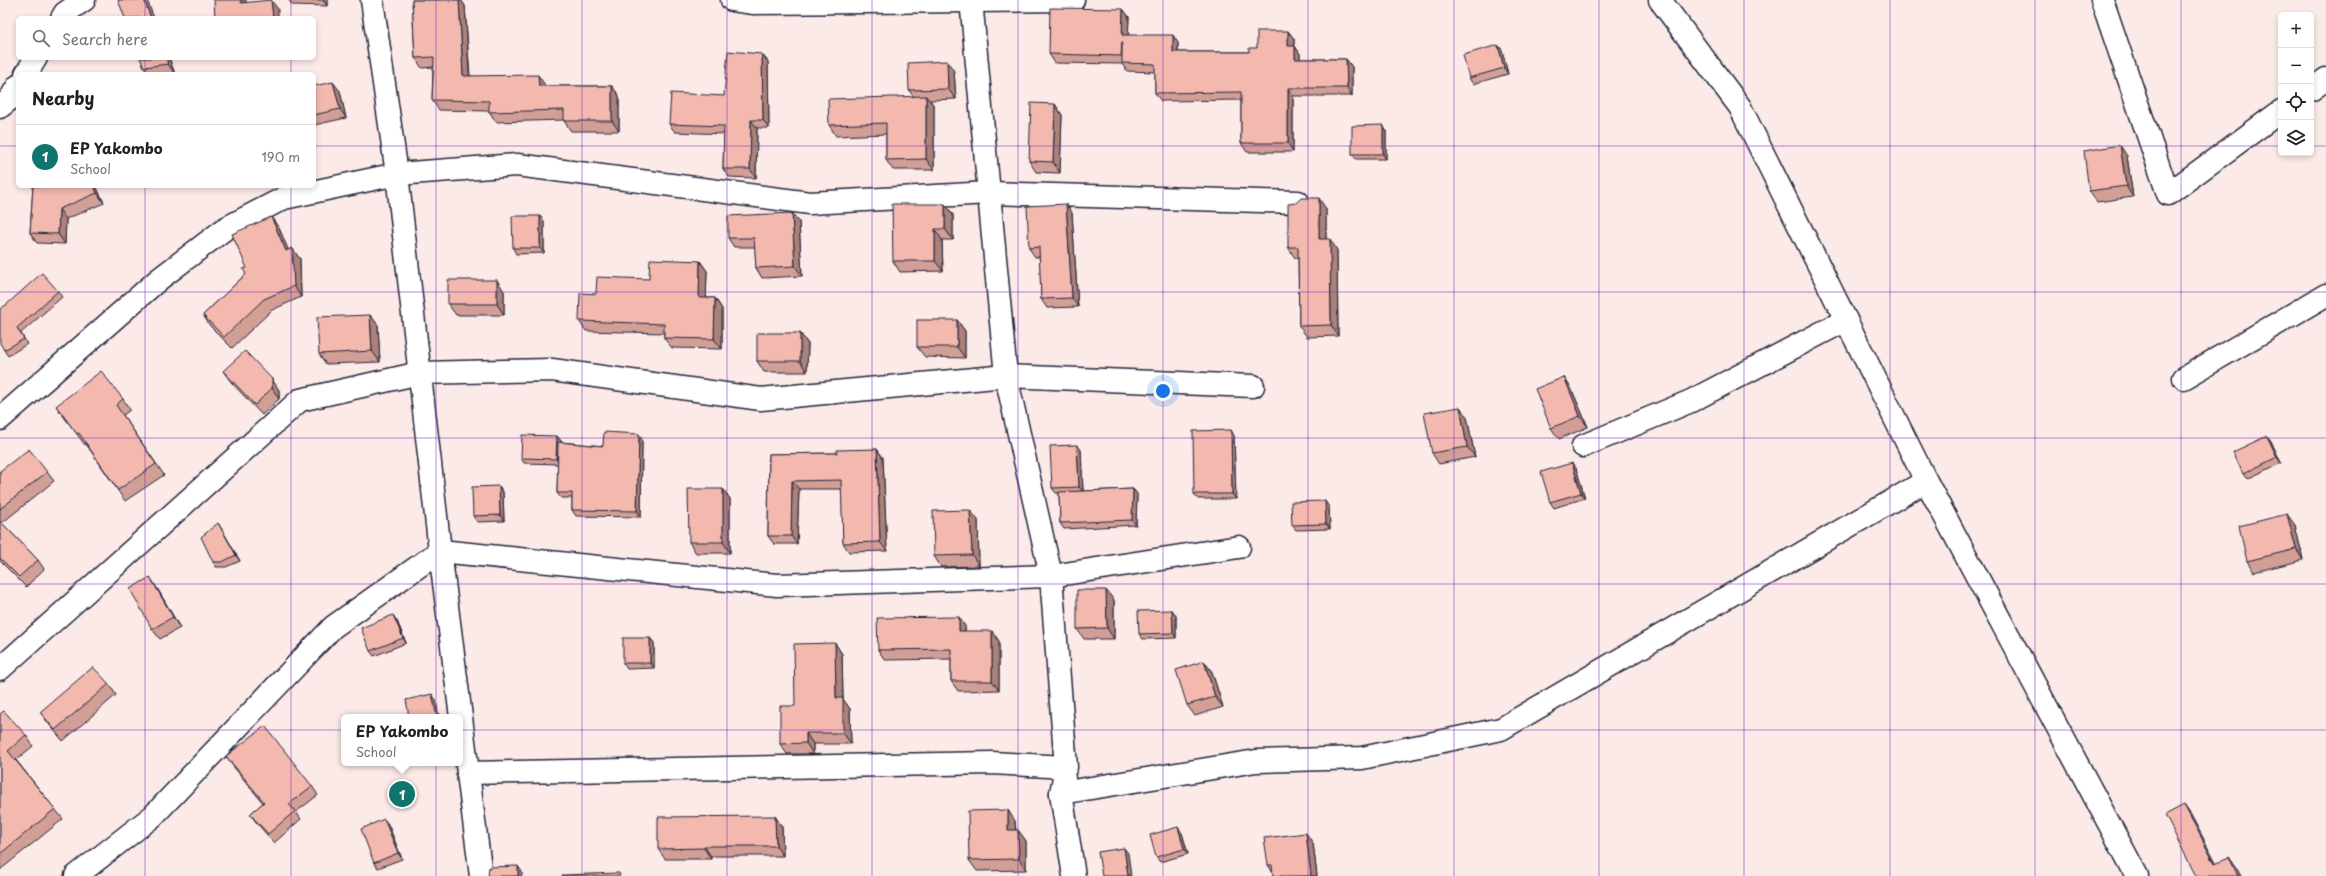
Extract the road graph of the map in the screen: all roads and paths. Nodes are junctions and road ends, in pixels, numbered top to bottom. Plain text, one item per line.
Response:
1 (84, 0) edge
2 (372, 0) edge
3 (732, 0) edge
4 (1073, 0) edge
5 (1660, 0) edge
6 (2102, 0) edge
7 (971, 1) edge
8 (63, 16) edge
9 (35, 60) edge
10 (27, 72) edge
11 (2326, 79) edge
12 (2314, 88) edge
13 (16, 89) edge
14 (0, 107) edge
15 (2278, 114) edge
16 (397, 174) junction
17 (989, 193) junction
18 (1298, 202) edge
19 (2326, 295) edge
20 (1846, 320) junction
21 (420, 373) junction
22 (1006, 376) junction
23 (2184, 378) dead end
24 (1253, 386) dead end
25 (0, 419) edge
26 (1583, 446) dead end
27 (1926, 481) junction
28 (1239, 547) dead end
29 (440, 551) junction
30 (1050, 576) junction
31 (0, 670) edge
32 (461, 714) edge
33 (463, 733) edge
34 (1066, 767) junction
35 (468, 773) junction
36 (1061, 793) junction
37 (76, 876) edge
38 (481, 876) edge
39 (1074, 876) edge
40 (2137, 876) edge

1 - 8 street
2 - 16 street
3 - 7 street
4 - 7 street
5 - 20 street
6 - 15 street
7 - 17 street
9 - 10 street
11 - 12 street
13 - 14 street
16 - 17 street
16 - 21 street
16 - 25 street
17 - 18 street
17 - 22 street
19 - 23 street
20 - 26 street
20 - 27 street
21 - 22 street
21 - 29 street
21 - 31 street
22 - 24 street
22 - 30 street
27 - 36 street
27 - 40 street
28 - 30 street
29 - 30 street
29 - 32 street
29 - 37 street
30 - 34 street
33 - 35 street
34 - 35 street
34 - 36 street
35 - 38 street
36 - 39 street

